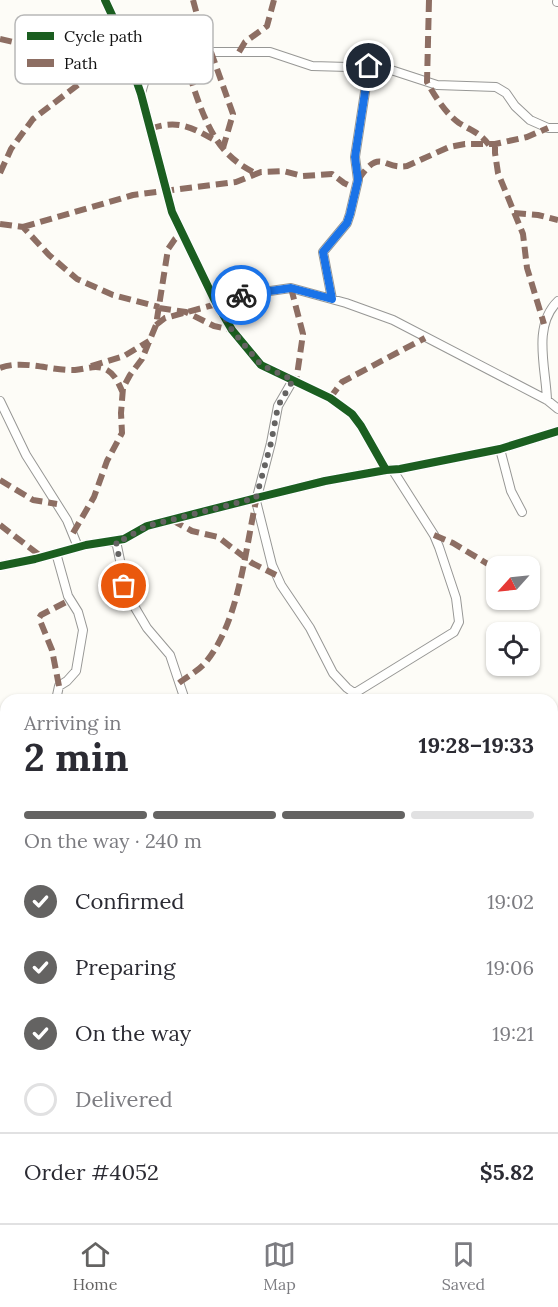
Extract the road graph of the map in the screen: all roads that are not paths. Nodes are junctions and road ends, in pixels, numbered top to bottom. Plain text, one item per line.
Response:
1 (105, 0) edge
2 (112, 15) edge
3 (213, 52) edge
4 (369, 66) junction
5 (137, 84) edge
6 (144, 84) edge
7 (141, 94) junction
8 (558, 128) edge
9 (214, 299) junction
10 (332, 299) junction
11 (558, 302) edge
12 (293, 380) junction
13 (547, 400) junction
14 (0, 401) edge
15 (558, 409) edge
16 (558, 431) edge
17 (500, 449) junction
18 (389, 470) junction
19 (256, 498) junction
20 (522, 512) dead end
21 (116, 541) junction
22 (78, 547) junction
23 (56, 553) junction
24 (0, 566) edge
25 (355, 693) joint
26 (57, 694) edge
27 (183, 694) edge

1 - 2 street
3 - 4 street
4 - 8 street
4 - 10 street
5 - 7 street
6 - 7 street
7 - 9 street
9 - 10 street
9 - 12 street
10 - 13 street
11 - 13 street
12 - 18 street
12 - 19 street
13 - 15 street
14 - 22 street
16 - 17 street
17 - 18 street
17 - 20 street
18 - 19 street
18 - 25 street
19 - 21 street
19 - 25 street
21 - 22 street
21 - 27 street
22 - 23 street
23 - 24 street
23 - 26 street

